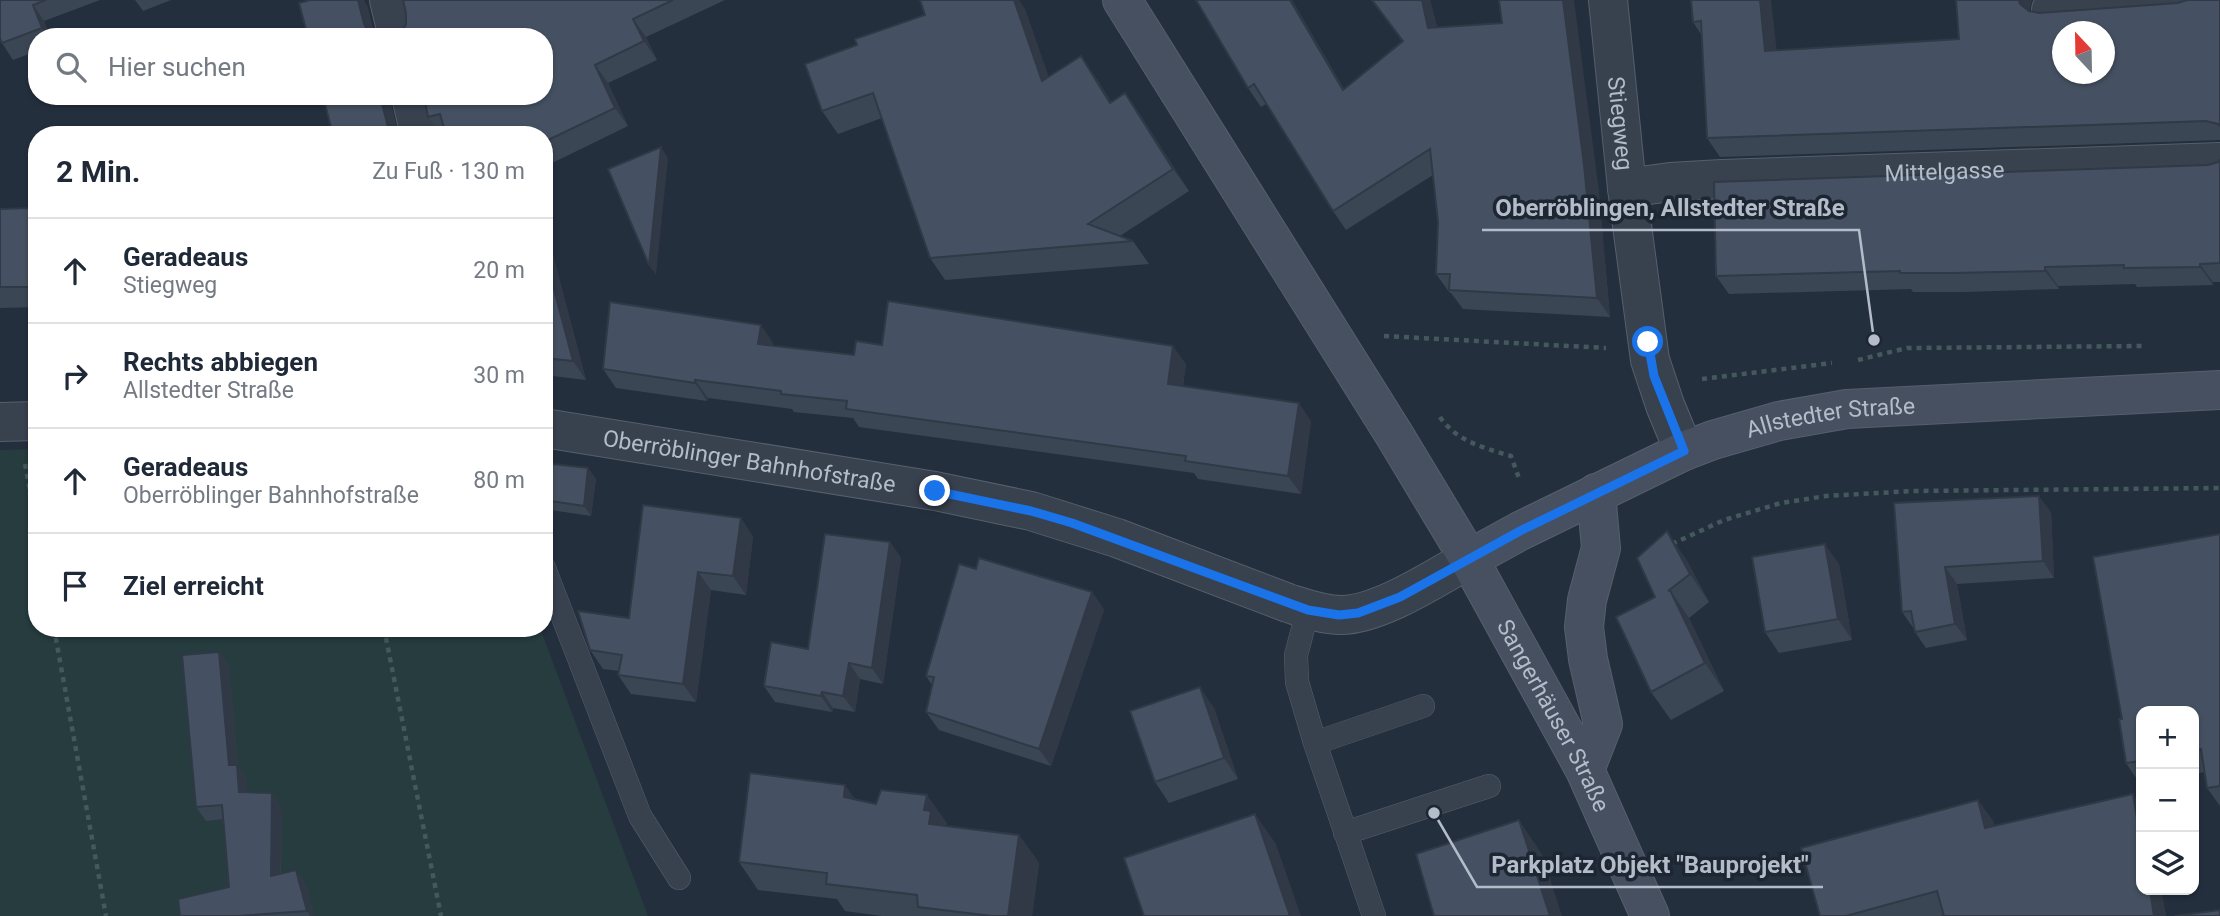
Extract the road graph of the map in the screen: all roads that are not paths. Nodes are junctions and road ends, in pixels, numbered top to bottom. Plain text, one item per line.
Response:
1 (389, 0) edge
2 (1608, 0) edge
3 (2190, 0) edge
4 (1135, 5) edge
5 (2051, 10) edge
6 (396, 28) edge
7 (413, 105) edge
8 (418, 126) edge
9 (2220, 162) edge
10 (1627, 188) junction
11 (2220, 390) edge
12 (553, 429) edge
13 (1684, 451) junction
14 (1596, 493) junction
15 (1469, 559) junction
16 (553, 591) edge
17 (1308, 610) junction
18 (1423, 706) dead end
19 (1315, 743) junction
20 (1585, 770) junction
21 (1489, 786) dead end
22 (1345, 833) junction
23 (680, 878) dead end
24 (1374, 916) edge
25 (1650, 916) edge

1 - 6 street
2 - 10 street, Stiegweg
3 - 5 street
4 - 15 main road, Sangerhäuser Straße
7 - 8 street
9 - 10 street, Mittelgasse
10 - 13 street, Stiegweg
11 - 13 main road, Allstedter Straße
12 - 17 street, Oberröblinger Bahnhofstraße
13 - 14 main road, Allstedter Straße
14 - 15 main road, Allstedter Straße
14 - 20 main road
15 - 17 street, Oberröblinger Bahnhofstraße
15 - 20 main road, Sangerhäuser Straße
16 - 23 lane
17 - 19 lane
18 - 19 lane
19 - 22 lane
20 - 25 main road, Sangerhäuser Straße
21 - 22 lane
22 - 24 lane

